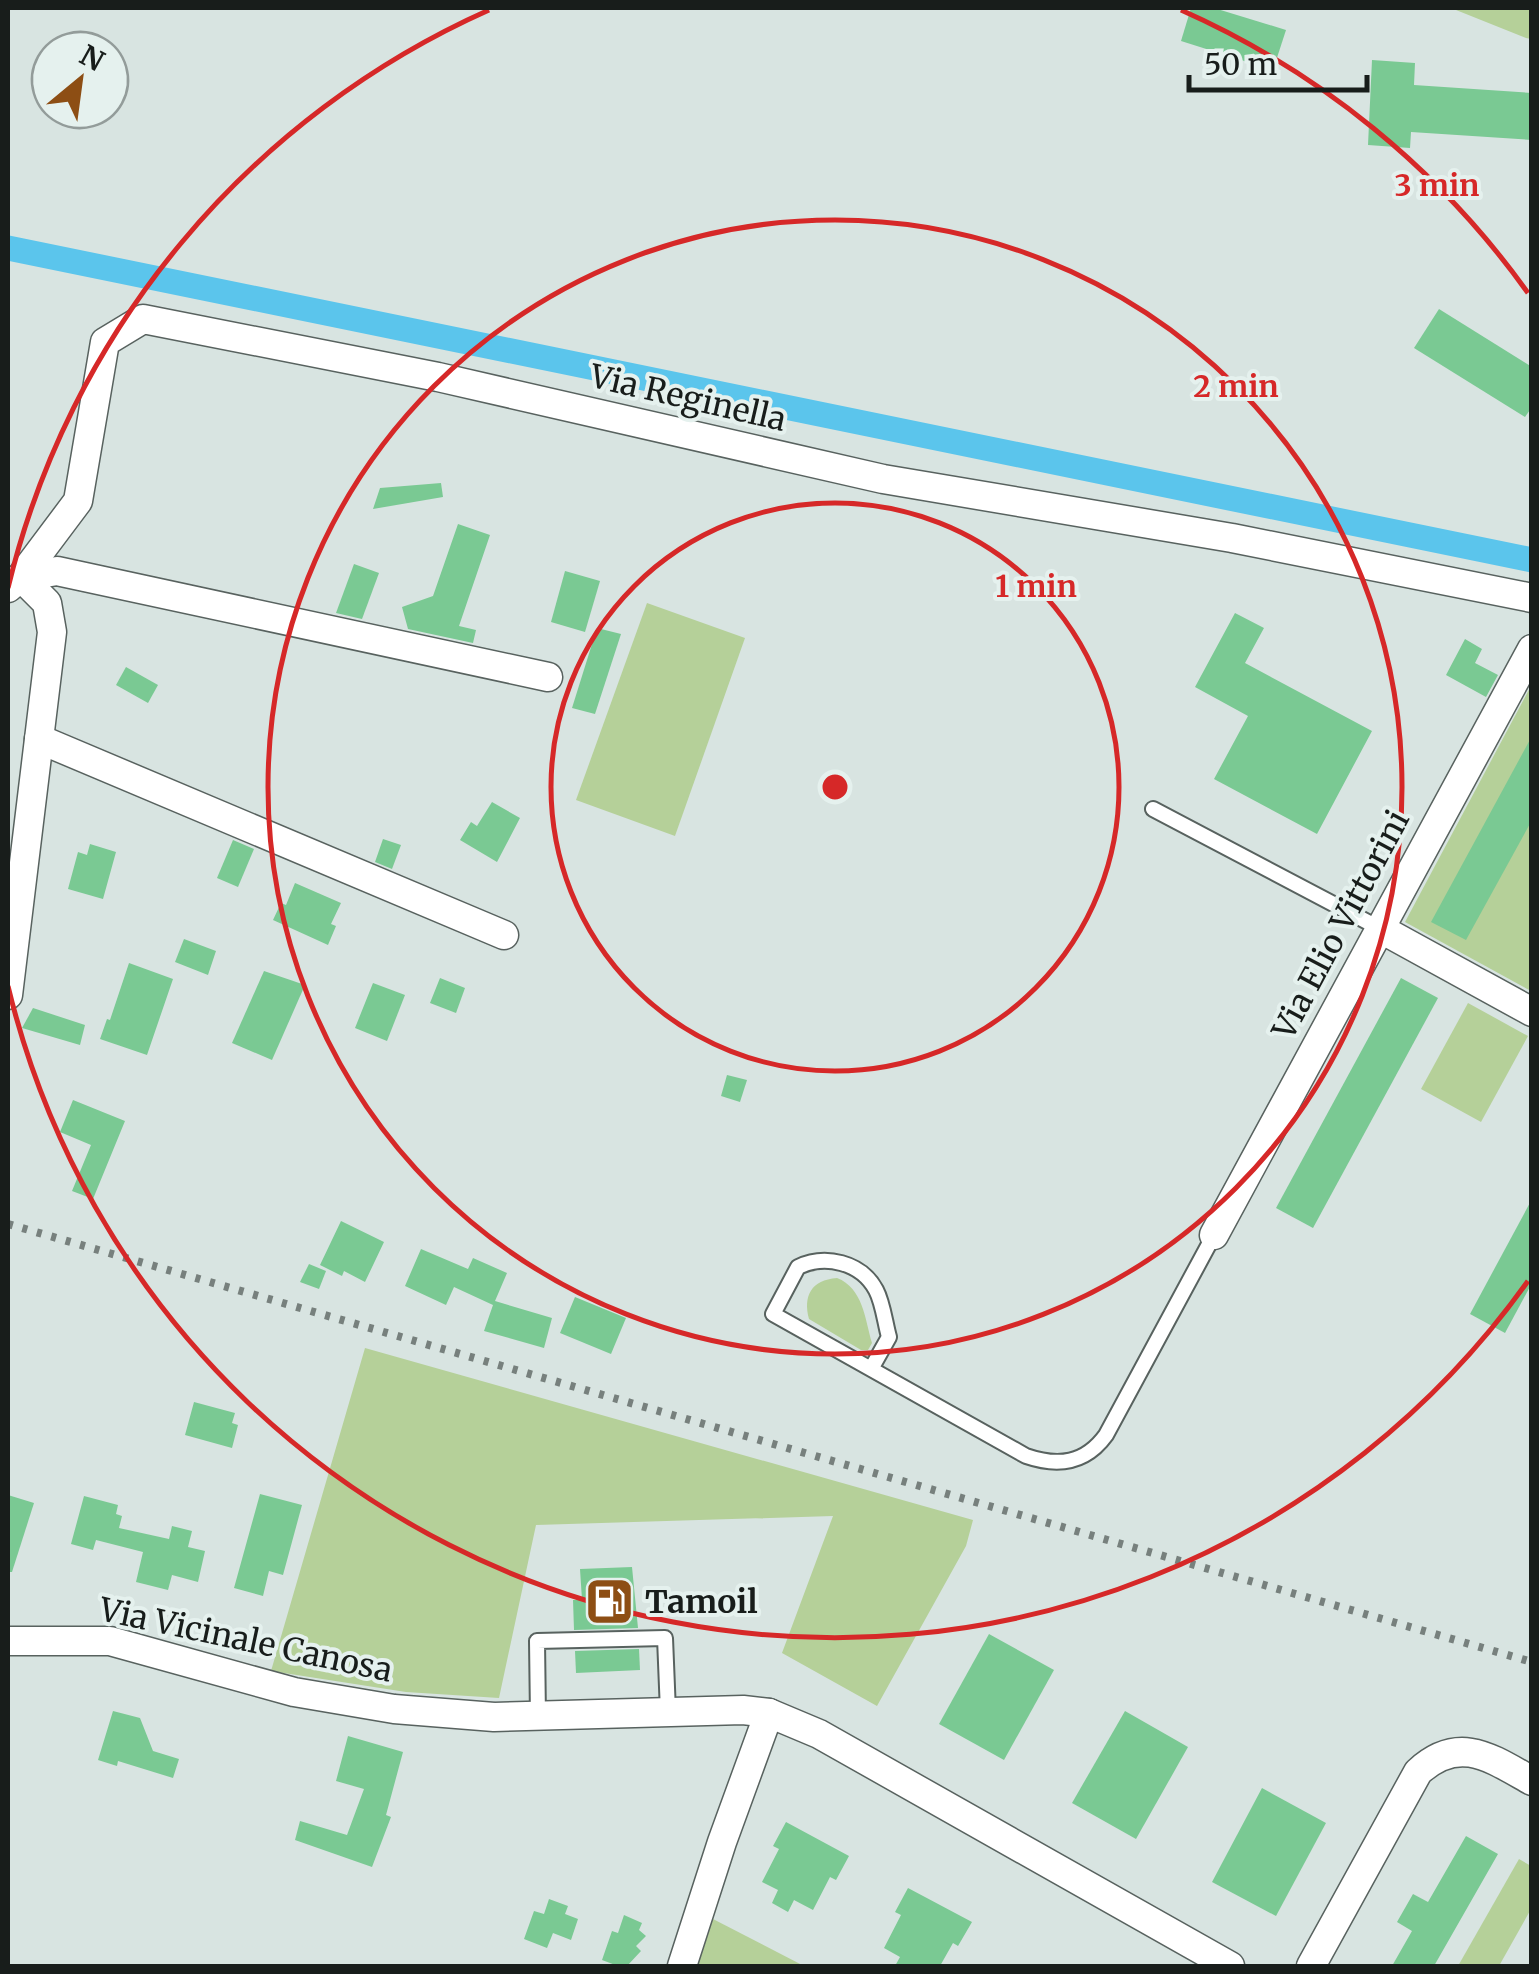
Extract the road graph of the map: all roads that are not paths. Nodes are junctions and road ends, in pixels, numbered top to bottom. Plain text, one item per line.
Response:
1 (14, 582) edge
2 (1532, 598) edge
3 (1532, 649) edge
4 (548, 677) dead end
5 (39, 740) junction
6 (1152, 809) dead end
7 (1379, 928) junction
8 (504, 936) dead end
9 (8, 994) edge
10 (1532, 1012) edge
11 (1214, 1234) joint
12 (871, 1369) junction
13 (8, 1641) edge
14 (668, 1712) junction
15 (770, 1713) junction
16 (538, 1717) junction
17 (1532, 1781) edge
18 (682, 1966) edge
19 (1230, 1966) edge
20 (1310, 1966) edge

1 - 2 street, Via Reginella
1 - 4 street
1 - 5 street
3 - 7 street, Via Elio Vittorini
5 - 8 street
5 - 9 street
6 - 7 lane
7 - 10 street
7 - 11 street, Via Elio Vittorini
11 - 12 lane
12 - 12 lane
13 - 16 street, Via Vicinale Canosa
14 - 15 street, Via Vicinale Canosa
14 - 16 street, Via Vicinale Canosa
14 - 16 lane
15 - 18 street
15 - 19 street
17 - 20 street

